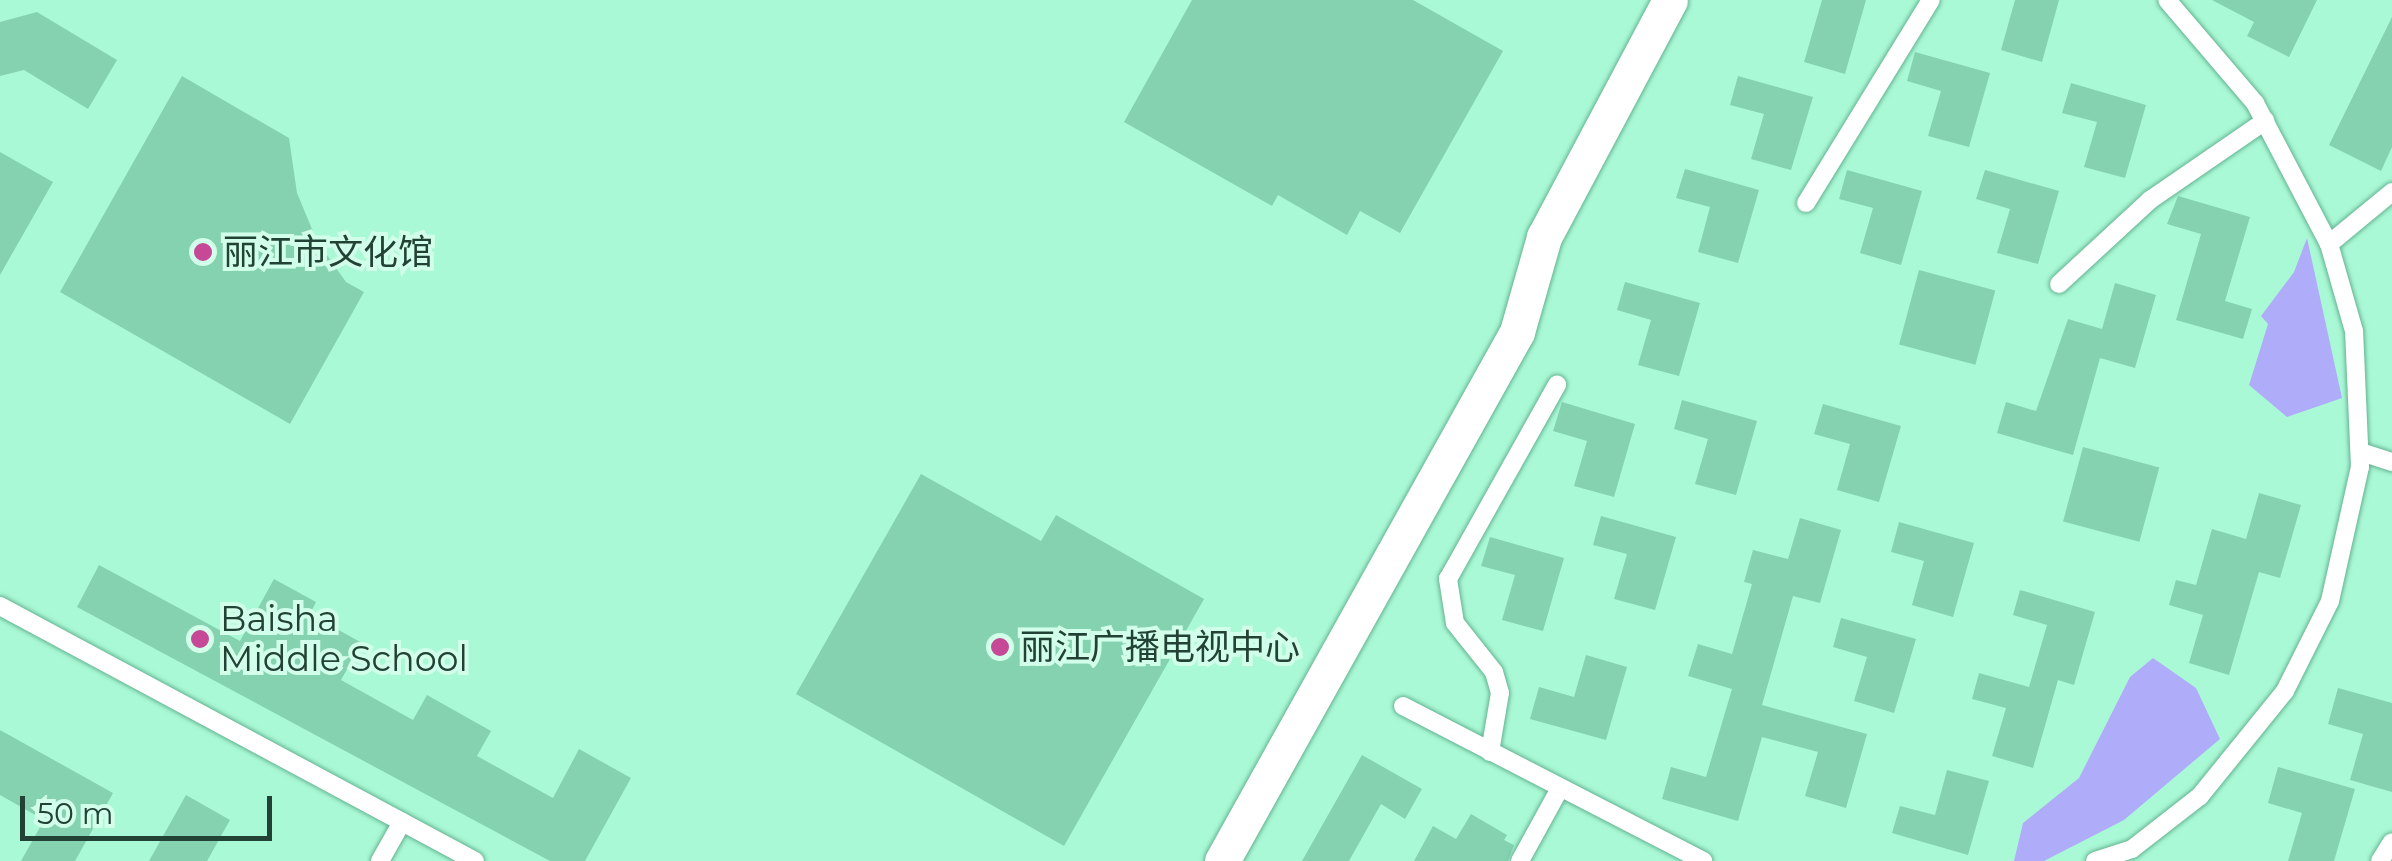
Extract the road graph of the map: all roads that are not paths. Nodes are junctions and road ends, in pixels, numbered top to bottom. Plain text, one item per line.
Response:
1 (1670, 0) edge
2 (1931, 0) edge
3 (2167, 0) edge
4 (2265, 121) junction
5 (2392, 192) edge
6 (1806, 203) dead end
7 (2328, 244) junction
8 (2059, 284) dead end
9 (1557, 385) dead end
10 (2361, 452) junction
11 (2392, 462) edge
12 (0, 606) edge
13 (1404, 706) dead end
14 (1490, 752) junction
15 (1558, 790) junction
16 (402, 822) junction
17 (2392, 842) edge
18 (2134, 855) edge
19 (380, 861) edge
20 (475, 861) edge
21 (1222, 861) edge
22 (1520, 861) edge
23 (1703, 861) edge
24 (2094, 861) edge
25 (2380, 861) edge

1 - 21 street
2 - 6 lane
3 - 4 lane
4 - 7 lane
4 - 8 lane
5 - 7 lane
7 - 10 lane
9 - 14 lane
10 - 11 lane
10 - 18 lane
12 - 16 lane
13 - 14 lane
14 - 15 lane
15 - 22 lane
15 - 23 lane
16 - 19 lane
16 - 20 lane
17 - 25 lane
18 - 24 lane

